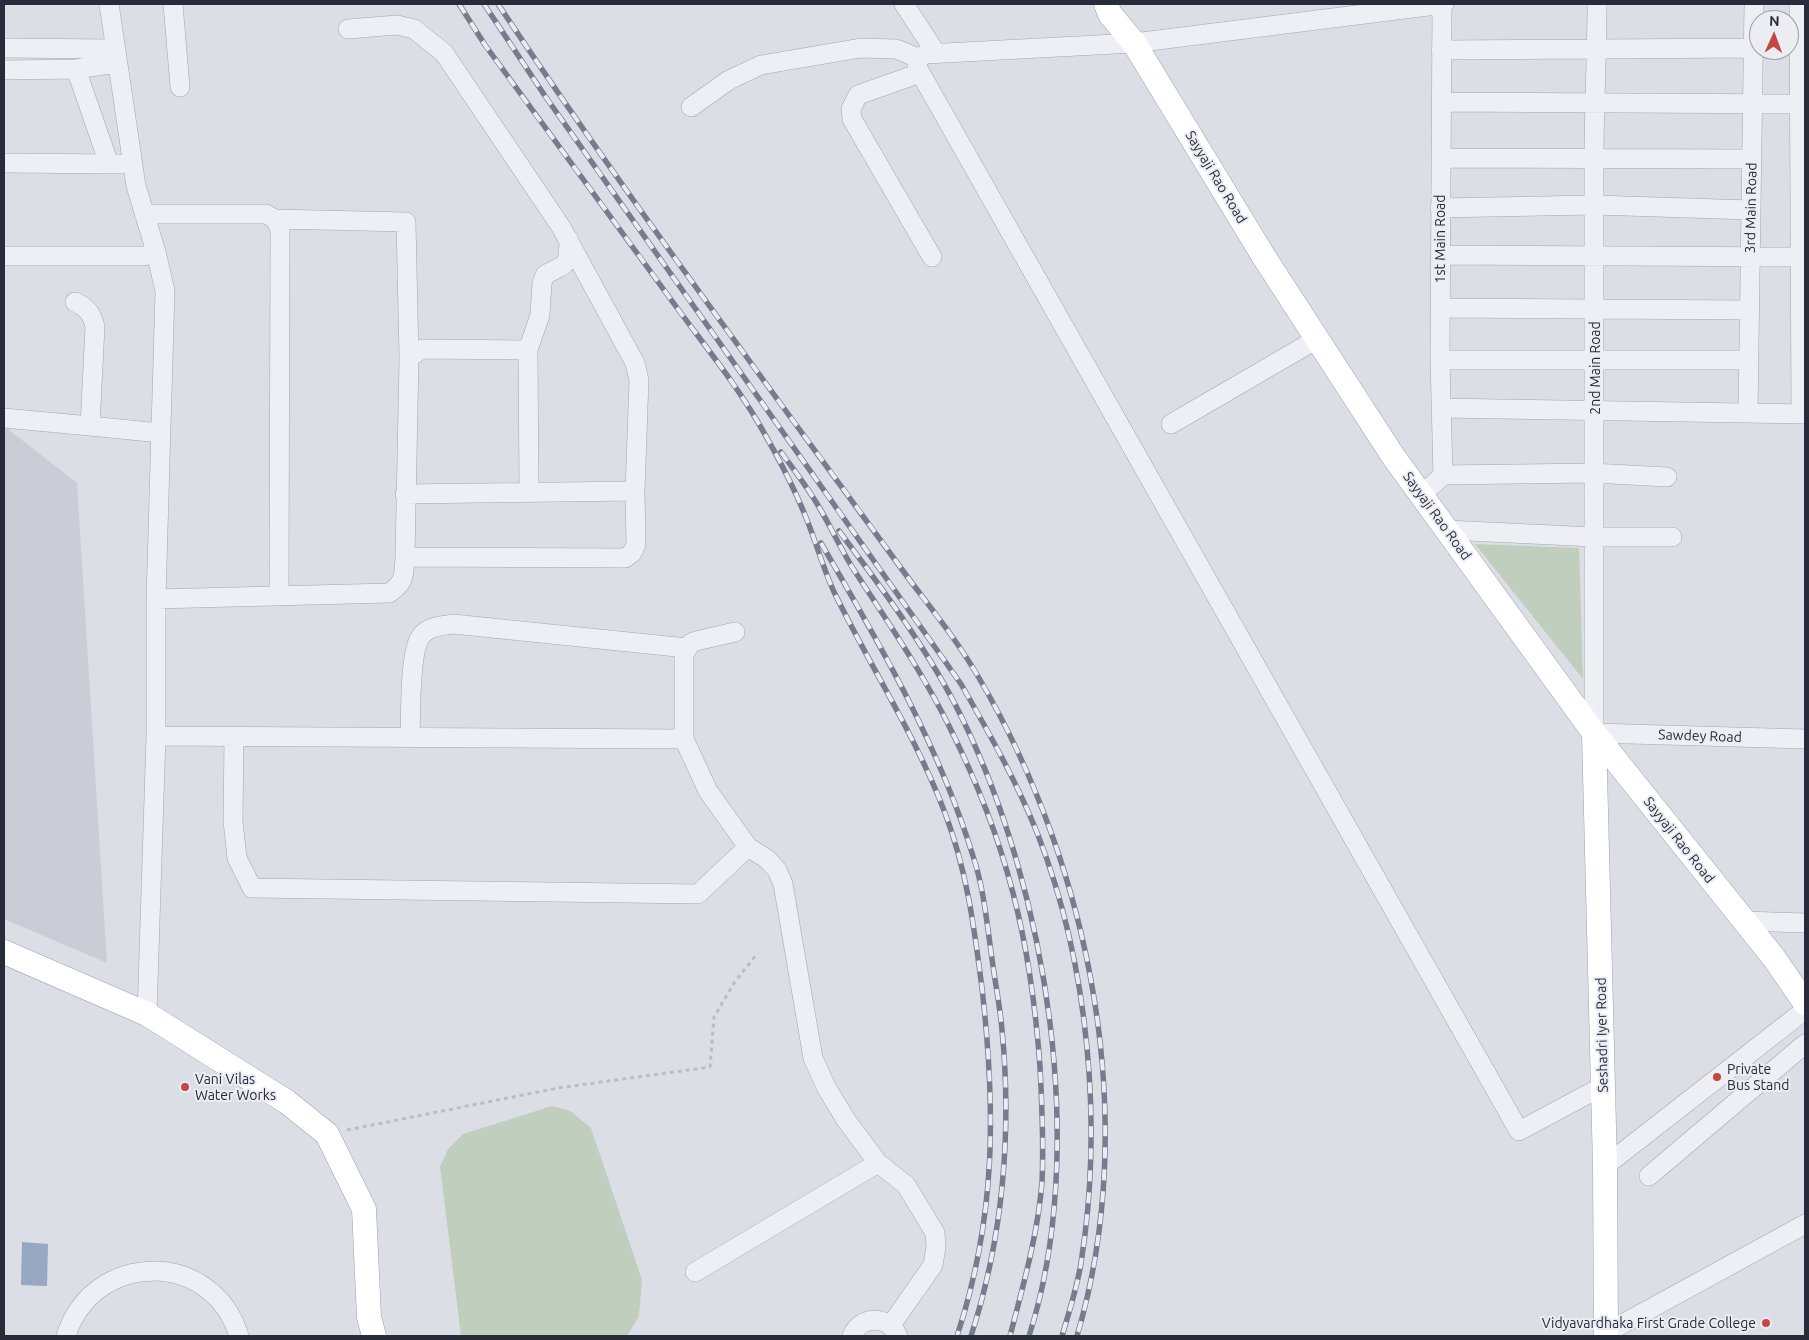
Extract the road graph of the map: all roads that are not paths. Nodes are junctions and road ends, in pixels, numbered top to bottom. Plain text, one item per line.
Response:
1 (109, 4) edge
2 (173, 4) edge
3 (904, 4) edge
4 (1106, 4) edge
5 (1443, 4) edge
6 (1597, 4) edge
7 (1799, 4) edge
8 (348, 29) dead end
9 (1134, 43) junction
10 (4, 48) edge
11 (1749, 48) edge
12 (1441, 50) junction
13 (1597, 50) junction
14 (115, 56) junction
15 (1753, 60) edge
16 (925, 61) junction
17 (76, 69) junction
18 (4, 70) edge
19 (180, 87) dead end
20 (1441, 102) junction
21 (1595, 104) junction
22 (1752, 104) junction
23 (1803, 104) edge
24 (691, 107) dead end
25 (1441, 158) junction
26 (1594, 158) junction
27 (1752, 159) junction
28 (4, 162) edge
29 (109, 164) junction
30 (132, 164) junction
31 (1594, 205) junction
32 (1440, 208) junction
33 (1751, 210) junction
34 (144, 214) junction
35 (275, 220) junction
36 (569, 240) junction
37 (156, 252) junction
38 (1440, 255) junction
39 (1594, 255) junction
40 (4, 256) edge
41 (932, 257) dead end
42 (1751, 257) junction
43 (1802, 257) edge
44 (75, 302) dead end
45 (1440, 308) junction
46 (1595, 310) junction
47 (1750, 310) junction
48 (1317, 339) junction
49 (528, 350) junction
50 (409, 358) junction
51 (1440, 360) junction
52 (1593, 360) junction
53 (1749, 360) junction
54 (1441, 408) junction
55 (1595, 410) junction
56 (1748, 413) junction
57 (1803, 414) edge
58 (4, 418) edge
59 (1172, 424) dead end
60 (90, 426) junction
61 (160, 433) junction
62 (1592, 474) junction
63 (1442, 475) junction
64 (1667, 477) dead end
65 (635, 491) junction
66 (529, 492) junction
67 (405, 494) junction
68 (1422, 495) junction
69 (1448, 530) junction
70 (1594, 537) junction
71 (1672, 537) dead end
72 (405, 556) junction
73 (279, 595) junction
74 (156, 599) junction
75 (735, 632) dead end
76 (687, 648) junction
77 (1594, 733) junction
78 (156, 736) junction
79 (234, 736) junction
80 (410, 737) junction
81 (684, 738) junction
82 (1805, 739) edge
83 (748, 847) junction
84 (1743, 921) junction
85 (1805, 923) edge
86 (4, 952) edge
87 (1805, 1003) edge
88 (1805, 1010) edge
89 (147, 1014) junction
90 (1805, 1044) edge
91 (1603, 1086) junction
92 (878, 1163) junction
93 (1605, 1166) junction
94 (1649, 1176) dead end
95 (1805, 1224) edge
96 (695, 1272) dead end
97 (368, 1330) edge
98 (895, 1331) edge
99 (1606, 1335) edge
100 (66, 1336) edge
101 (239, 1336) edge
102 (852, 1336) edge

1 - 14 street
2 - 19 street
3 - 16 street
4 - 9 main road, Sayyaji Rao Road
5 - 9 street
5 - 12 street, 1st Main Road
6 - 13 street, 2nd Main Road
7 - 23 street
8 - 36 street
9 - 16 street
9 - 48 main road, Sayyaji Rao Road
10 - 14 street
11 - 13 street
12 - 13 street
12 - 20 street, 1st Main Road
13 - 21 street, 2nd Main Road
14 - 17 street
14 - 30 street
15 - 22 street, 3rd Main Road
16 - 24 street
16 - 41 street
16 - 91 street
17 - 18 street
17 - 29 street
20 - 21 street
20 - 25 street, 1st Main Road
21 - 22 street
21 - 26 street, 2nd Main Road
22 - 23 street
22 - 27 street, 3rd Main Road
23 - 43 street
25 - 26 street
25 - 32 street, 1st Main Road
26 - 27 street
26 - 31 street, 2nd Main Road
27 - 33 street, 3rd Main Road
28 - 29 street
29 - 30 street
30 - 34 street
31 - 32 street
31 - 33 street
31 - 39 street, 2nd Main Road
32 - 38 street, 1st Main Road
33 - 42 street, 3rd Main Road
34 - 35 street
34 - 37 street
35 - 50 street
35 - 73 street
36 - 49 street
36 - 65 street
37 - 40 street
37 - 61 street
38 - 39 street
38 - 45 street, 1st Main Road
39 - 42 street
39 - 46 street, 2nd Main Road
42 - 43 street
42 - 47 street, 3rd Main Road
43 - 57 street
44 - 60 street
45 - 46 street
45 - 51 street, 1st Main Road
46 - 47 street
46 - 52 street, 2nd Main Road
47 - 53 street, 3rd Main Road
48 - 59 street
48 - 68 main road, Sayyaji Rao Road
49 - 50 street
49 - 66 street
50 - 67 street
51 - 52 street
51 - 54 street, 1st Main Road
52 - 53 street
52 - 55 street, 2nd Main Road
53 - 56 street, 3rd Main Road
54 - 55 street
54 - 63 street, 1st Main Road
55 - 56 street
55 - 62 street, 2nd Main Road
56 - 57 street
58 - 60 street
60 - 61 street
61 - 74 street
62 - 63 street
62 - 64 street
62 - 70 street, 2nd Main Road
63 - 68 street
65 - 66 street
65 - 72 street
66 - 67 street
67 - 72 street
68 - 69 main road, Sayyaji Rao Road
69 - 70 street
69 - 77 main road, Sayyaji Rao Road
70 - 71 street
70 - 77 street, 2nd Main Road
72 - 73 street
73 - 74 street
74 - 78 street
75 - 76 street
76 - 80 street
76 - 81 street
77 - 82 street, Sawdey Road
77 - 84 main road, Sayyaji Rao Road
77 - 91 main road, Seshadri Iyer Road
78 - 79 street
78 - 89 street
79 - 80 street
79 - 83 street
80 - 81 street
81 - 83 street
83 - 92 street
84 - 85 street
84 - 87 main road, Sayyaji Rao Road
86 - 89 main road
88 - 93 street
89 - 97 main road
90 - 94 street
91 - 93 main road, Seshadri Iyer Road
92 - 96 street
92 - 98 street
93 - 99 main road, Seshadri Iyer Road
95 - 99 street
98 - 102 street
100 - 101 street

